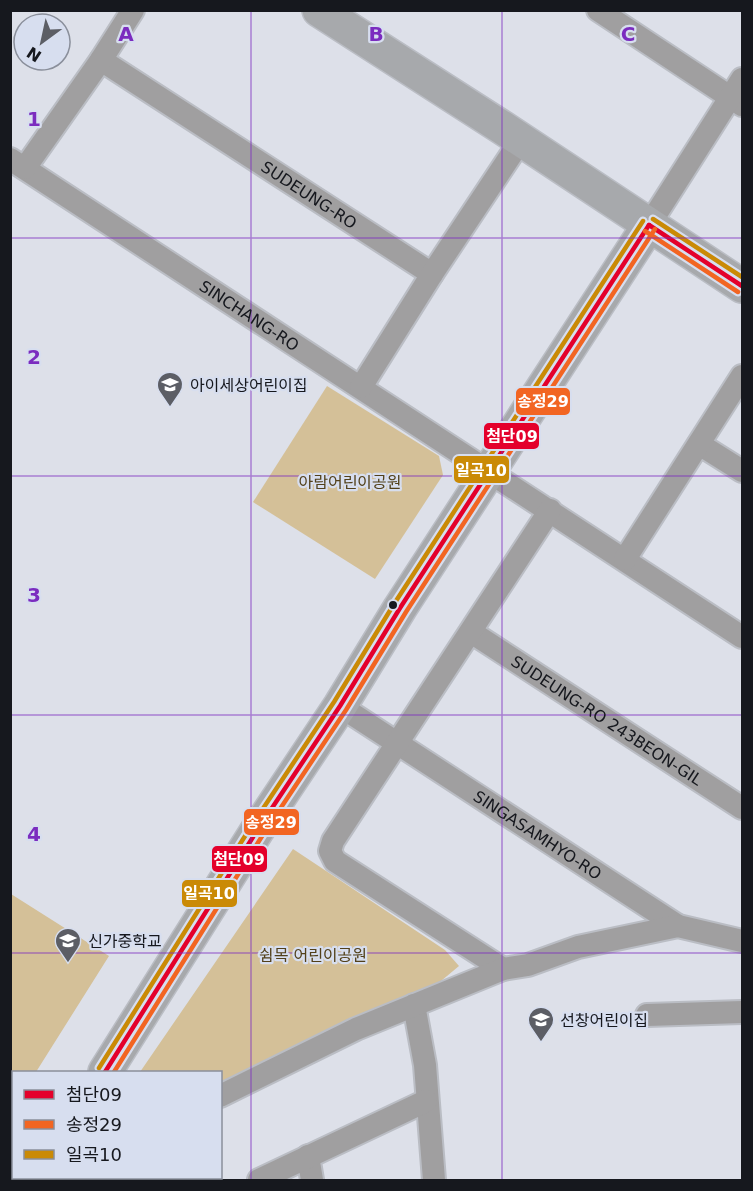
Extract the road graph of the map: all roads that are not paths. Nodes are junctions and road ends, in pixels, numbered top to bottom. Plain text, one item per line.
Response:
1 (133, 10) edge
2 (319, 10) edge
3 (598, 10) edge
4 (101, 60) junction
5 (739, 94) edge
6 (521, 140) junction
7 (18, 163) edge
8 (649, 225) junction
9 (432, 274) junction
10 (742, 286) edge
11 (742, 376) edge
12 (362, 387) junction
13 (699, 444) junction
14 (490, 471) junction
15 (742, 471) edge
16 (550, 510) junction
17 (625, 559) junction
18 (471, 632) junction
19 (742, 637) edge
20 (340, 706) junction
21 (398, 743) junction
22 (742, 808) edge
23 (678, 926) junction
24 (742, 940) edge
25 (503, 969) junction
26 (414, 1005) junction
27 (742, 1012) edge
28 (646, 1015) dead end
29 (108, 1070) edge
30 (222, 1095) edge
31 (426, 1101) junction
32 (308, 1156) junction
33 (259, 1180) edge
34 (312, 1180) edge
35 (434, 1180) edge

1 - 4 street
2 - 6 main road
3 - 5 street
4 - 7 street
4 - 9 street, SUDEUNG-RO
5 - 8 street
6 - 8 main road
6 - 9 street
7 - 12 street, SINCHANG-RO
8 - 10 main road
8 - 14 main road
9 - 12 street
11 - 13 street
12 - 14 street, SINCHANG-RO
13 - 15 street
13 - 17 street
14 - 16 street, SINCHANG-RO
14 - 20 main road
16 - 17 street
16 - 18 street
17 - 19 street
18 - 21 street
18 - 22 street, SUDEUNG-RO 243BEON-GIL
20 - 21 street, SINGASAMHYO-RO
20 - 29 main road
21 - 23 street, SINGASAMHYO-RO
21 - 25 street
23 - 24 street, SINGASAMHYO-RO
23 - 25 street, SINGASAMHYO-RO
25 - 26 street, SINGASAMHYO-RO
26 - 30 street, SINGASAMHYO-RO
26 - 31 street
27 - 28 street
31 - 32 street
31 - 35 street
32 - 33 street
32 - 34 street

